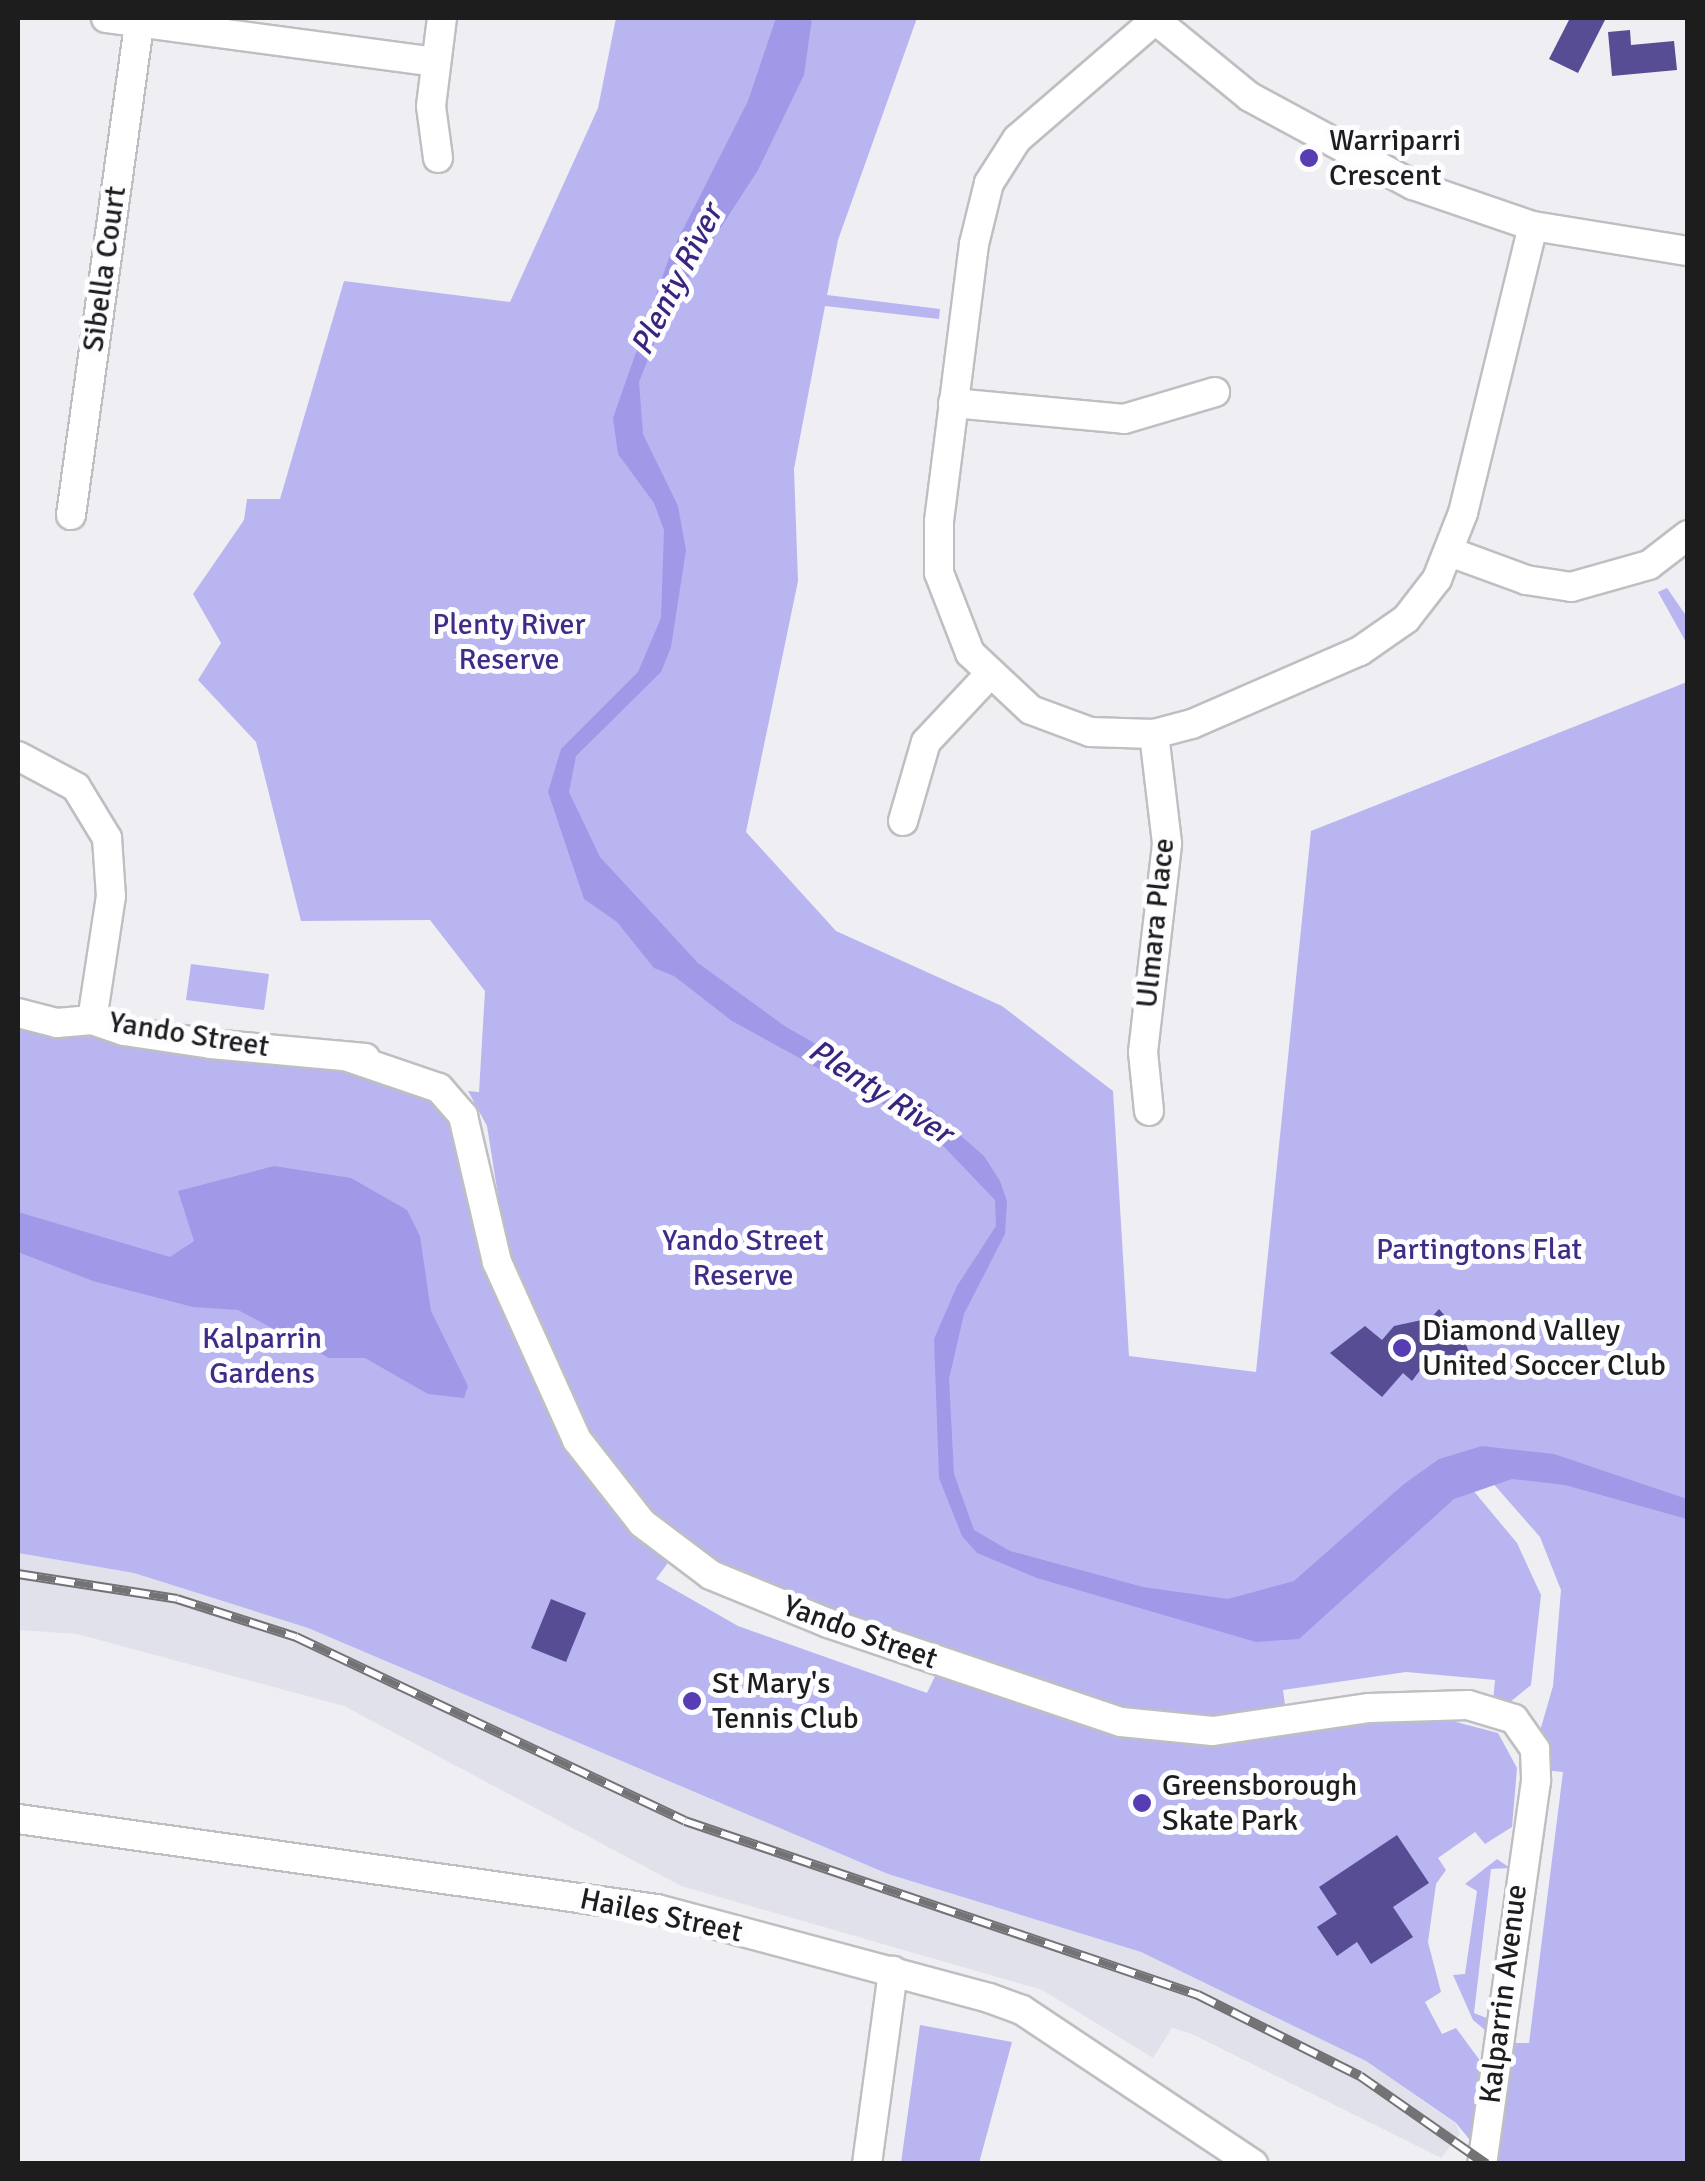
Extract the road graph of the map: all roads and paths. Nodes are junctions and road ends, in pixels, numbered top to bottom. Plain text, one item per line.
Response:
1 (106, 18) edge
2 (442, 18) edge
3 (1154, 19) edge
4 (139, 22) junction
5 (436, 62) junction
6 (438, 158) dead end
7 (1533, 226) junction
8 (1688, 251) edge
9 (1215, 392) dead end
10 (953, 403) junction
11 (71, 515) dead end
12 (1688, 534) edge
13 (1450, 552) junction
14 (988, 676) junction
15 (1154, 734) junction
16 (18, 756) edge
17 (903, 821) dead end
18 (18, 1012) edge
19 (93, 1012) junction
20 (1149, 1112) dead end
21 (1517, 1732) joint
22 (18, 1819) edge
23 (893, 1971) junction
24 (867, 2164) edge
25 (1253, 2164) edge
26 (1482, 2164) edge

1 - 4 street
2 - 5 street
3 - 7 street
3 - 10 street
4 - 5 street
4 - 11 street, Sibella Court
5 - 6 street
7 - 8 street
7 - 13 street
9 - 10 street
10 - 14 street
12 - 13 street
13 - 15 street
14 - 15 street
14 - 17 street
15 - 20 street, Ulmara Place
16 - 19 street
18 - 19 street, Yando Street
19 - 21 street, Yando Street
21 - 26 street, Kalparrin Avenue
22 - 23 street, Hailes Street
23 - 24 street
23 - 25 street, Hailes Street

